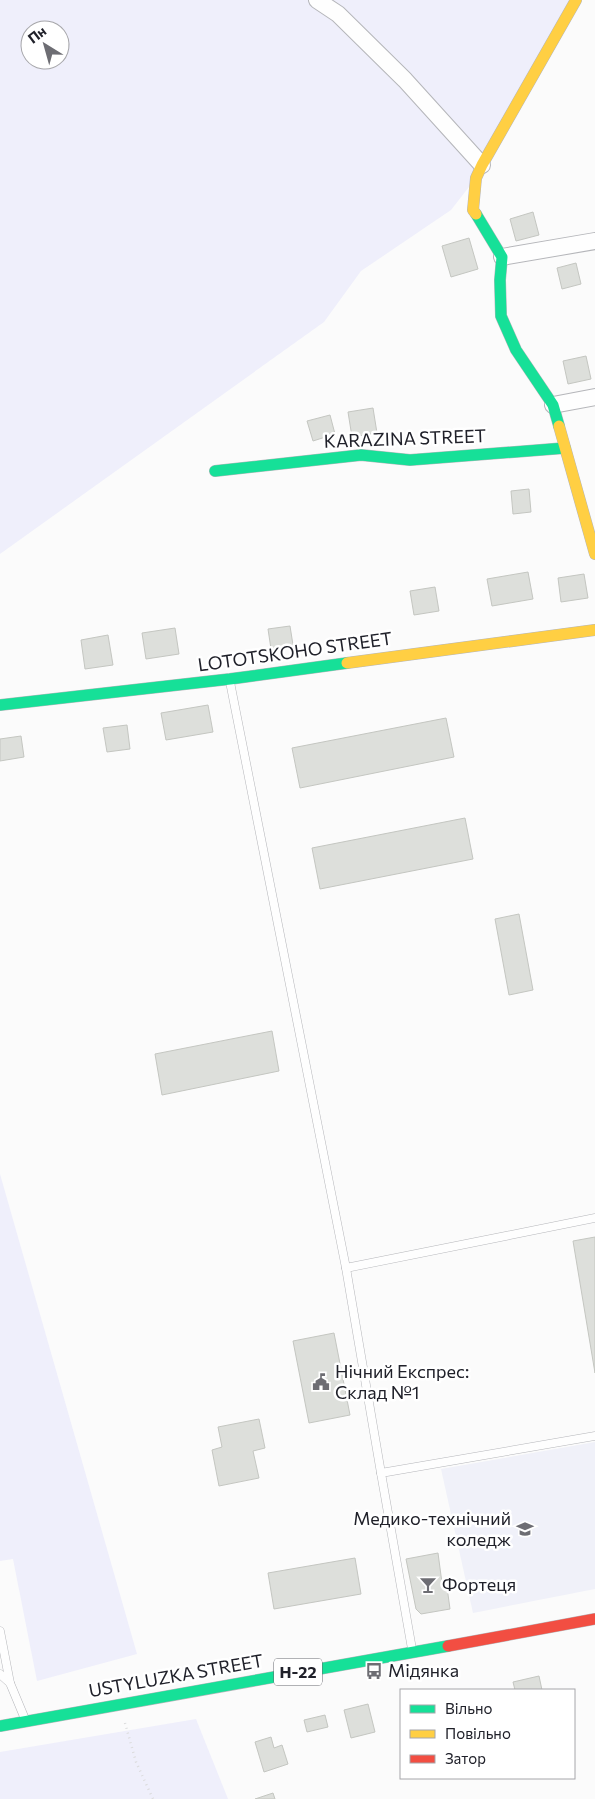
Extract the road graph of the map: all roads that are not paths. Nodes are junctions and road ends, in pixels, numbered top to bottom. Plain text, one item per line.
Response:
1 (317, 0) edge
2 (576, 0) edge
3 (482, 166) junction
4 (595, 241) edge
5 (502, 257) junction
6 (595, 397) edge
7 (554, 405) junction
8 (565, 448) junction
9 (216, 470) dead end
10 (590, 520) edge
11 (595, 554) edge
12 (595, 630) edge
13 (230, 679) junction
14 (0, 705) edge
15 (595, 1218) edge
16 (346, 1268) junction
17 (595, 1436) edge
18 (381, 1474) junction
19 (595, 1618) edge
20 (0, 1631) edge
21 (412, 1652) junction
22 (0, 1674) edge
23 (10, 1683) junction
24 (26, 1721) junction
25 (0, 1726) edge

1 - 3 street
2 - 3 street
3 - 5 street
4 - 5 street
5 - 7 street
6 - 7 street
7 - 8 street
8 - 9 street, KARAZINA STREET
8 - 10 street
10 - 11 street
12 - 13 street, LOTOTSKOHO STREET
13 - 14 street, LOTOTSKOHO STREET
13 - 16 lane
15 - 16 lane
16 - 18 lane
17 - 18 lane
18 - 21 lane
19 - 21 street, USTYLUZKA STREET / Н-22
20 - 23 lane
21 - 24 street, USTYLUZKA STREET / Н-22
22 - 23 lane
23 - 24 lane
24 - 25 street, USTYLUZKA STREET / Н-22

